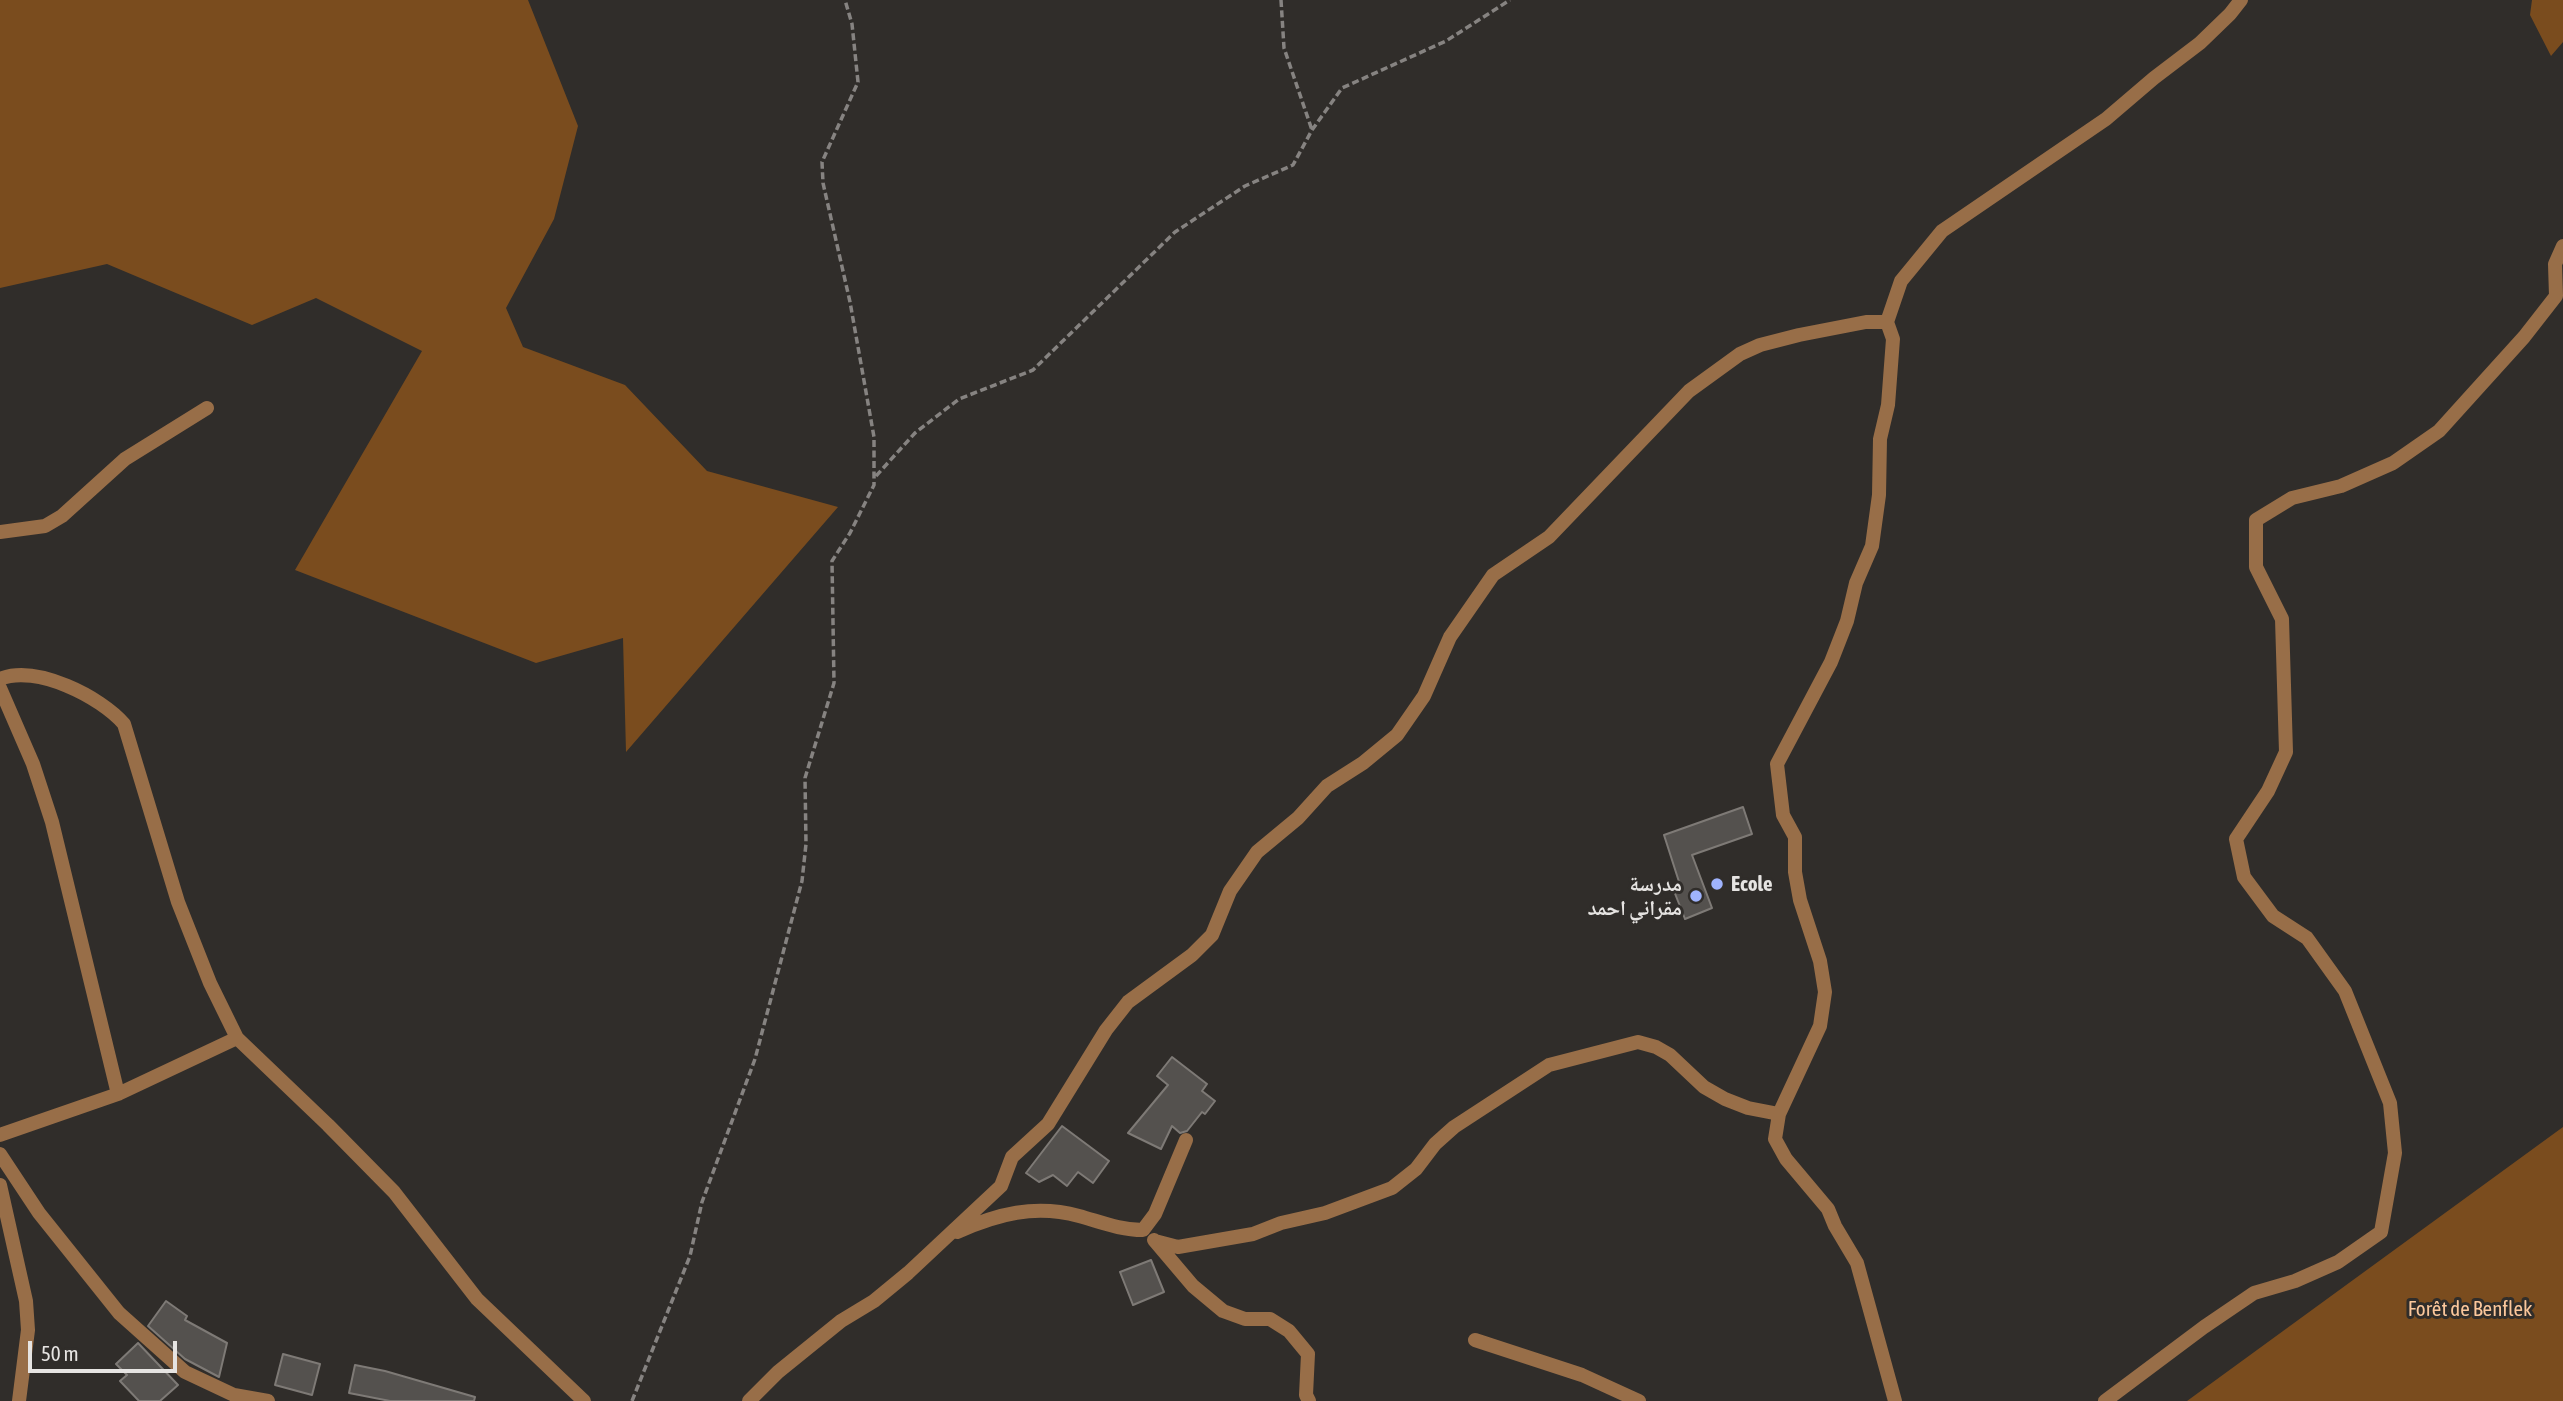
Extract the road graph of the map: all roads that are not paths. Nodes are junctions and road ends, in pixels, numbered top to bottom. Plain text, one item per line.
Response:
1 (2241, 0) edge
2 (2563, 246) edge
3 (1887, 322) junction
4 (207, 408) dead end
5 (0, 532) edge
6 (0, 679) edge
7 (0, 688) edge
8 (237, 1038) junction
9 (118, 1094) junction
10 (1779, 1114) junction
11 (0, 1135) edge
12 (1186, 1140) dead end
13 (0, 1154) edge
14 (0, 1185) edge
15 (1143, 1230) junction
16 (949, 1235) junction
17 (1155, 1241) junction
18 (1475, 1340) dead end
19 (19, 1401) edge
20 (268, 1401) edge
21 (584, 1401) edge
22 (749, 1401) edge
23 (1309, 1401) edge
24 (1639, 1401) edge
25 (1895, 1401) edge
26 (2105, 1401) edge

1 - 3 street
2 - 26 street
3 - 10 street
3 - 16 street
4 - 5 street
6 - 8 street
7 - 9 street
8 - 9 street
8 - 21 street
9 - 11 street
10 - 17 street
10 - 25 street
12 - 15 street
13 - 20 street
14 - 19 street
15 - 16 street
15 - 17 street
16 - 22 street
17 - 23 street
18 - 24 street

